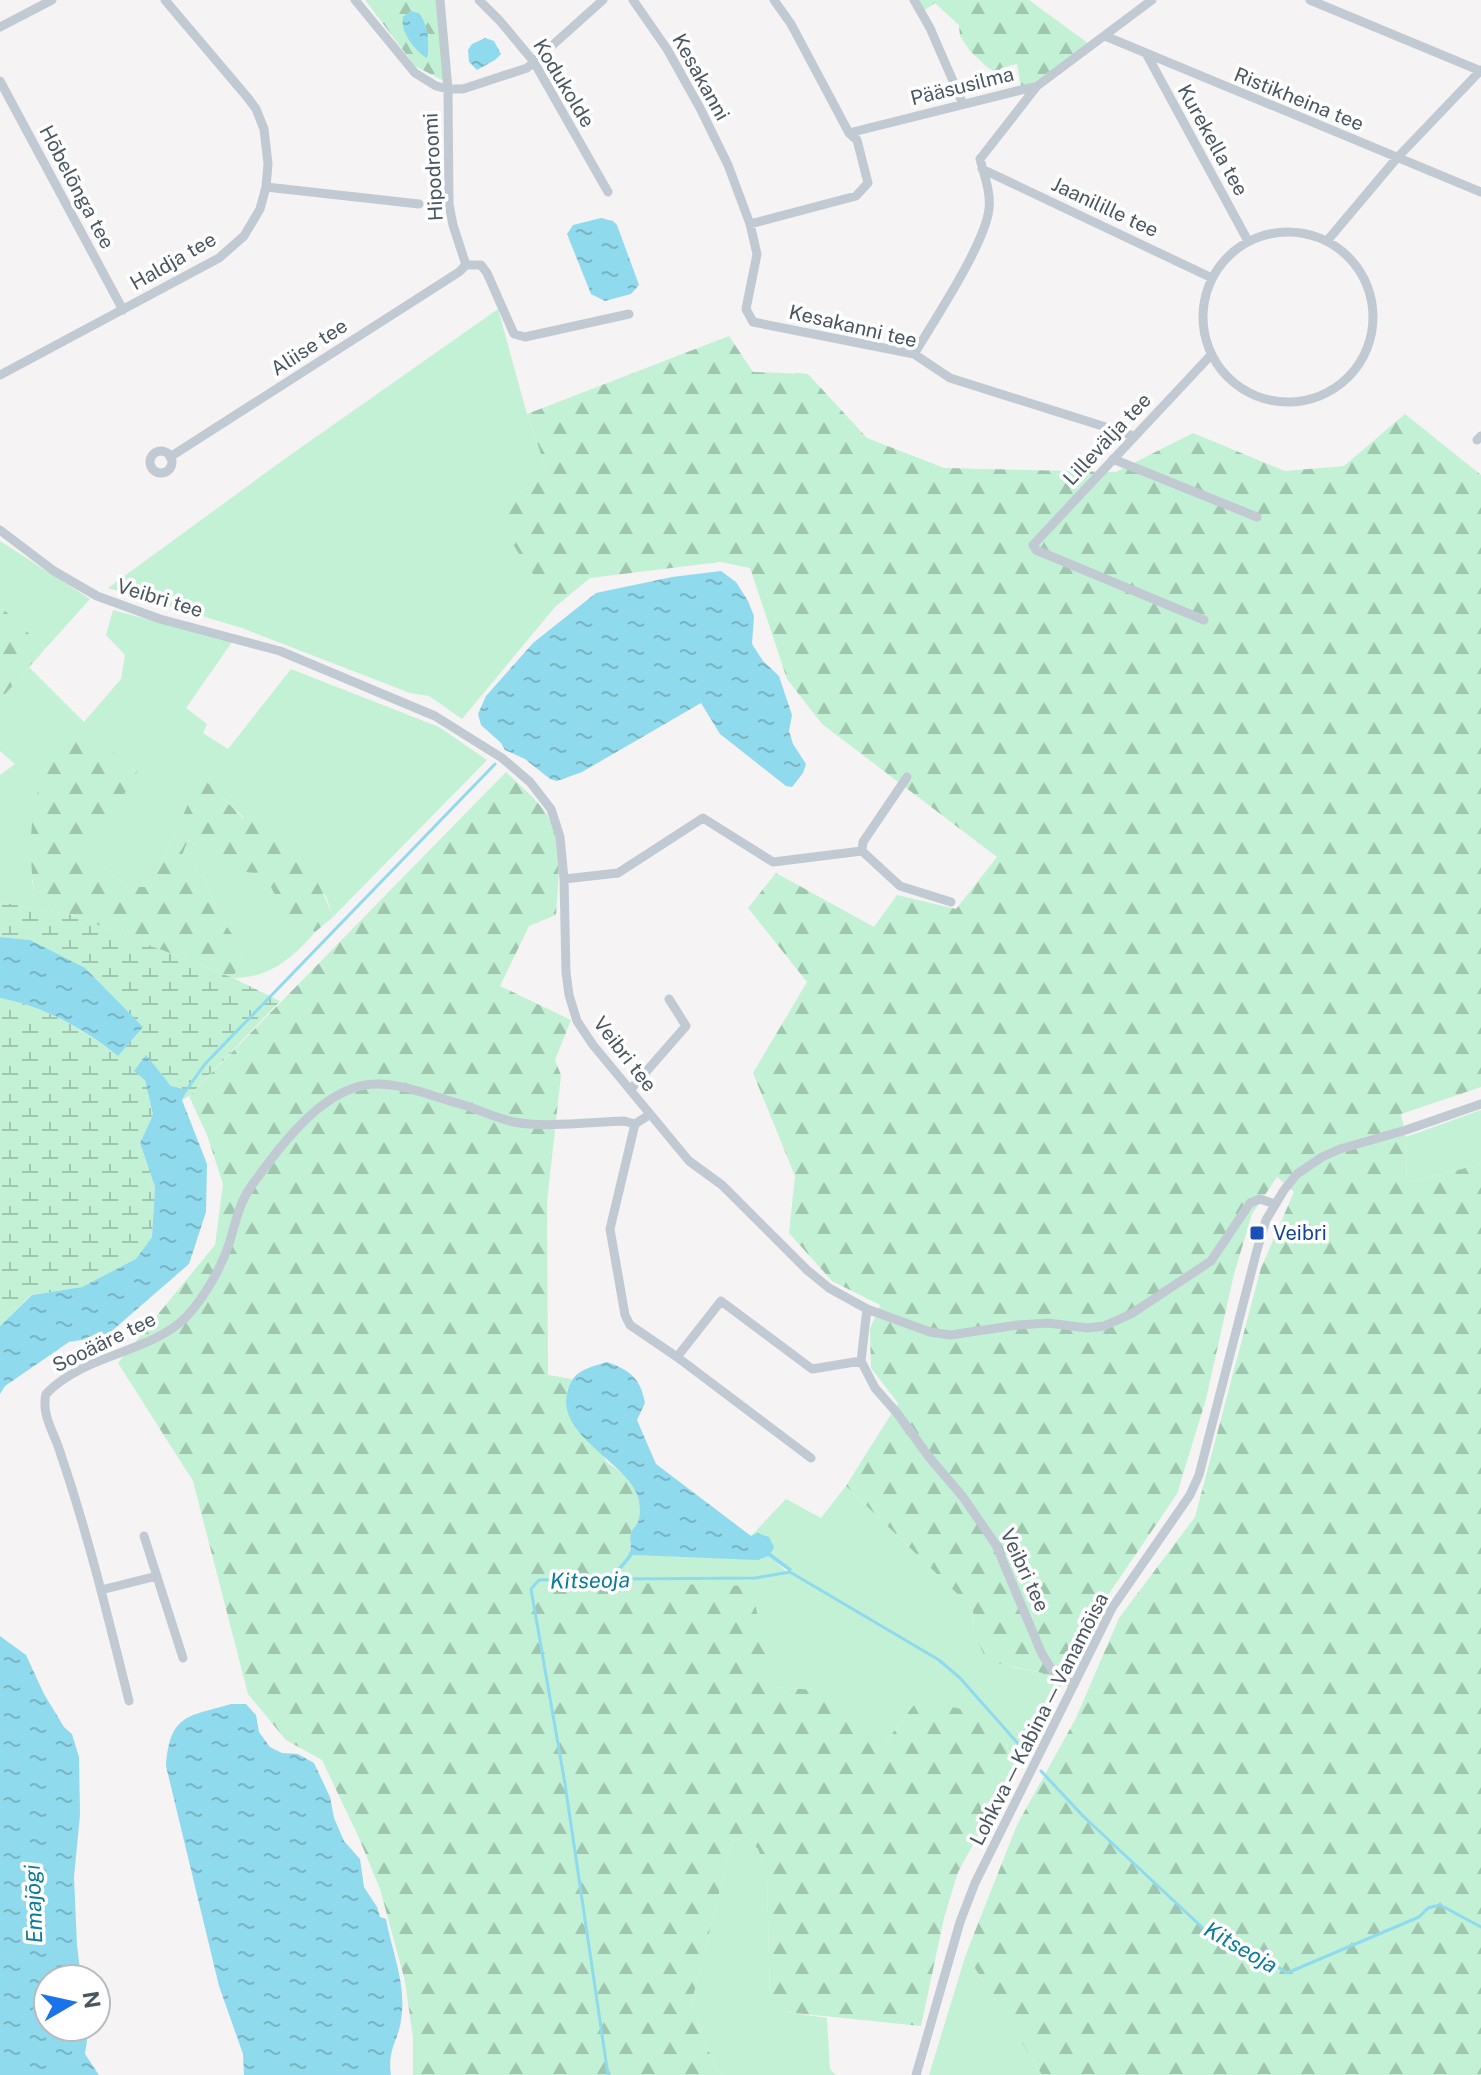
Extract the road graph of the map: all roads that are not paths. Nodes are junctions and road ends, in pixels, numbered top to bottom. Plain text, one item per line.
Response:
1 (52, 0) edge
2 (165, 0) edge
3 (355, 0) edge
4 (440, 0) edge
5 (479, 0) edge
6 (603, 0) edge
7 (633, 0) edge
8 (774, 0) edge
9 (914, 0) edge
10 (1152, 0) edge
11 (1310, 0) edge
12 (0, 27) edge
13 (1105, 36) junction
14 (1147, 55) junction
15 (534, 62) junction
16 (1481, 70) edge
17 (0, 81) edge
18 (1037, 86) junction
19 (448, 89) junction
20 (963, 104) junction
21 (849, 133) junction
22 (1396, 159) junction
23 (982, 169) junction
24 (731, 175) joint
25 (266, 187) junction
26 (608, 192) dead end
27 (1481, 192) edge
28 (419, 204) dead end
29 (750, 224) junction
30 (1248, 241) junction
31 (1327, 241) junction
32 (466, 265) junction
33 (1212, 278) junction
34 (123, 310) junction
35 (629, 314) dead end
36 (914, 354) junction
37 (1211, 355) junction
38 (0, 375) edge
39 (1134, 436) junction
40 (170, 457) dead end
41 (1113, 459) junction
42 (1257, 517) dead end
43 (0, 530) edge
44 (1204, 620) dead end
45 (907, 777) dead end
46 (862, 851) junction
47 (564, 879) junction
48 (951, 902) dead end
49 (669, 999) dead end
50 (630, 1090) junction
51 (1481, 1104) edge
52 (649, 1115) junction
53 (635, 1124) junction
54 (1275, 1204) junction
55 (867, 1309) junction
56 (677, 1357) junction
57 (861, 1361) junction
58 (811, 1458) dead end
59 (144, 1536) dead end
60 (157, 1576) junction
61 (101, 1590) junction
62 (183, 1658) dead end
63 (1074, 1685) junction
64 (129, 1701) dead end
65 (916, 2075) edge

1 - 12 street
2 - 25 street, Haldja tee
3 - 19 street
4 - 19 street, Hipodroomi
5 - 15 street, Kodukolde
6 - 15 street
7 - 24 street, Kesakanni
8 - 21 street
9 - 20 street
10 - 13 street, Pääsusilma
11 - 16 street
13 - 14 street, Ristikheina tee
13 - 18 street, Pääsusilma
14 - 22 street, Ristikheina tee
14 - 30 street, Kurekella tee
15 - 19 street
15 - 26 street, Kodukolde
16 - 22 street
17 - 34 street, Hõbelõnga tee
18 - 20 street, Pääsusilma
18 - 23 street
19 - 32 street, Hipodroomi
20 - 21 street, Pääsusilma
21 - 29 street
22 - 27 street, Ristikheina tee
22 - 31 street
23 - 33 street, Jaanilille tee
23 - 36 street
24 - 29 street, Kesakanni tee
25 - 28 street
25 - 34 street, Haldja tee
29 - 36 street, Kesakanni tee
30 - 31 street
30 - 33 street
31 - 37 street
32 - 35 street
32 - 40 street, Aliise tee
33 - 37 street
34 - 38 street, Haldja tee
36 - 39 street, Kesakanni tee
37 - 39 street, Lillevälja tee
39 - 41 street, Lillevälja tee
41 - 42 street
41 - 44 street, Lillevälja tee
43 - 47 street, Veibri tee
45 - 46 street
46 - 47 street
46 - 48 street
47 - 50 street, Veibri tee
49 - 50 street
50 - 52 street, Veibri tee
51 - 54 street, Lohkva — Kabina — Vanamõisa
52 - 53 street
52 - 55 street, Veibri tee
53 - 56 street
53 - 61 street, Sooääre tee
54 - 55 street, Veibri tee
54 - 63 street, Lohkva — Kabina — Vanamõisa
55 - 57 street
56 - 57 street
56 - 58 street
57 - 63 street, Veibri tee
59 - 60 street
60 - 61 street
60 - 62 street
61 - 64 street, Sooääre tee
63 - 65 street, Lohkva — Kabina — Vanamõisa

